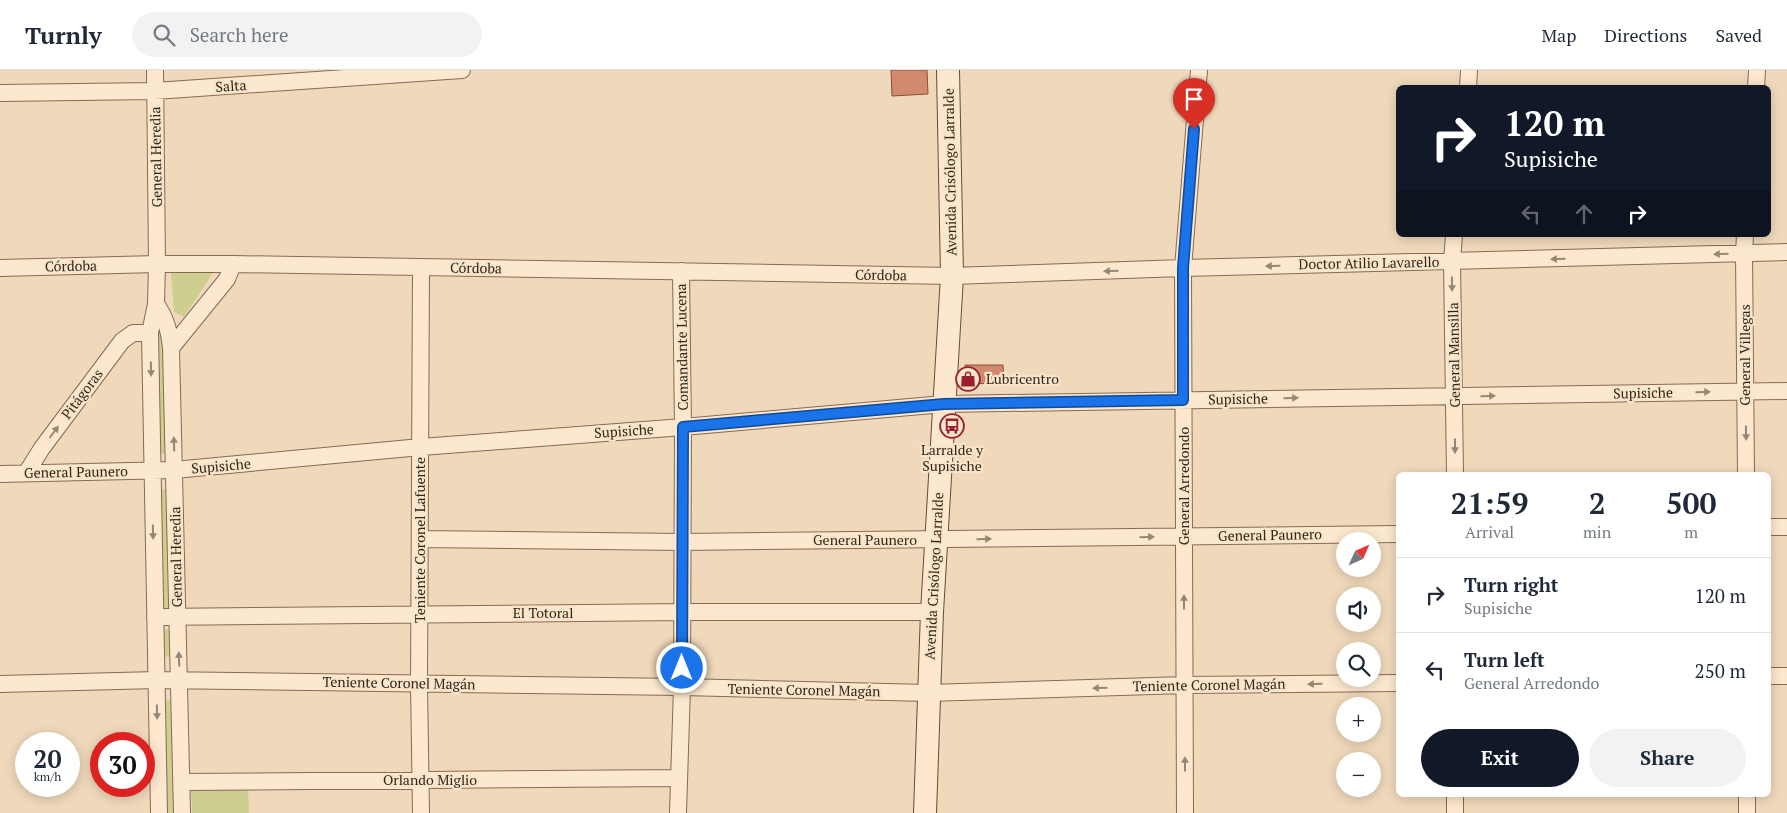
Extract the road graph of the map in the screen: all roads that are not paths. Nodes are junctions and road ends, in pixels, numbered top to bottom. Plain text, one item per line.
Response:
1 (155, 70) edge
2 (462, 70) edge
3 (948, 70) edge
4 (1198, 70) edge
5 (1469, 70) edge
6 (1757, 70) edge
7 (1468, 85) edge
8 (1756, 85) edge
9 (155, 91) junction
10 (0, 92) edge
11 (1454, 237) edge
12 (1746, 237) edge
13 (1787, 252) edge
14 (1744, 254) junction
15 (1452, 261) junction
16 (157, 264) junction
17 (233, 264) junction
18 (421, 267) junction
19 (0, 268) edge
20 (1183, 268) junction
21 (681, 271) junction
22 (952, 276) junction
23 (156, 304) junction
24 (150, 332) junction
25 (171, 348) junction
26 (1787, 391) edge
27 (1745, 392) junction
28 (1455, 396) junction
29 (1183, 400) junction
30 (944, 404) junction
31 (683, 427) junction
32 (421, 447) junction
33 (174, 470) junction
34 (27, 472) junction
35 (152, 472) junction
36 (1455, 472) edge
37 (1746, 472) edge
38 (0, 474) edge
39 (1787, 526) edge
40 (1771, 527) edge
41 (1396, 534) edge
42 (1184, 536) junction
43 (421, 539) junction
44 (935, 540) junction
45 (682, 542) junction
46 (682, 612) junction
47 (932, 612) junction
48 (419, 614) junction
49 (177, 616) junction
50 (155, 617) junction
51 (1771, 676) edge
52 (1787, 676) edge
53 (157, 680) junction
54 (179, 680) junction
55 (1396, 683) edge
56 (0, 684) edge
57 (419, 684) junction
58 (1185, 685) junction
59 (682, 687) junction
60 (928, 693) junction
61 (679, 778) junction
62 (421, 780) junction
63 (181, 782) junction
64 (1455, 797) edge
65 (1747, 797) edge
66 (159, 813) edge
67 (182, 813) edge
68 (421, 813) edge
69 (678, 813) edge
70 (925, 813) edge
71 (1185, 813) edge
72 (1455, 813) edge
73 (1747, 813) edge

1 - 9 street, General Heredia
2 - 9 street, Salta
3 - 22 main road, Avenida Crisólogo Larralde
4 - 20 street, General Arredondo
5 - 7 street
6 - 8 street
9 - 10 street, Salta
9 - 16 street, General Heredia
11 - 15 street, General Mansilla
12 - 14 street, General Villegas
13 - 14 street, Doctor Atilio Lavarello
14 -> 15 street, Doctor Atilio Lavarello
14 - 27 street, General Villegas
15 -> 20 street, Doctor Atilio Lavarello
15 -> 28 street, General Mansilla
16 - 17 street, Córdoba
16 - 19 street, Córdoba
16 - 23 street, General Heredia
17 - 18 street, Córdoba
17 - 25 street
18 - 21 street, Córdoba
18 - 32 street, Teniente Coronel Lafuente
20 -> 22 street, Doctor Atilio Lavarello
20 - 29 street, General Arredondo
21 - 22 street, Córdoba
21 - 31 street, Comandante Lucena
22 - 30 main road, Avenida Crisólogo Larralde
23 - 24 street, General Heredia
23 - 25 street, General Heredia
34 -> 24 street, Pitágoras
24 -> 35 street, General Heredia
33 -> 25 street, General Heredia
26 - 27 street, Supisiche
28 -> 27 street, Supisiche
27 -> 37 street, General Villegas
29 -> 28 street, Supisiche
28 -> 36 street, General Mansilla
29 - 30 street, Supisiche
29 - 42 street, General Arredondo
30 - 31 street, Supisiche
30 - 44 main road, Avenida Crisólogo Larralde
31 - 32 street, Supisiche
31 - 45 street, Comandante Lucena
32 - 33 street, Supisiche
32 - 43 street, Teniente Coronel Lafuente
33 - 35 street, Supisiche
33 - 49 street, General Heredia
34 - 35 street, General Paunero
34 - 38 street, General Paunero
35 -> 50 street, General Heredia
39 - 40 street
41 - 42 street, General Paunero
44 -> 42 street, General Paunero
58 -> 42 street, General Arredondo
43 - 45 street, General Paunero
43 - 48 street, Teniente Coronel Lafuente
44 - 45 street, General Paunero
44 - 47 main road, Avenida Crisólogo Larralde
45 - 46 street, Comandante Lucena
46 - 47 street, El Totoral
46 - 48 street, El Totoral
46 - 59 street, Comandante Lucena
47 - 60 main road, Avenida Crisólogo Larralde
48 - 49 street, El Totoral
48 - 57 street, Teniente Coronel Lafuente
49 - 50 street, El Totoral
54 -> 49 street, General Heredia
50 - 53 street, General Heredia
51 - 52 street
53 - 54 street, Teniente Coronel Magán
53 - 56 street, Teniente Coronel Magán
53 -> 66 street, General Heredia
54 - 57 street, Teniente Coronel Magán
54 - 63 street, General Heredia
55 -> 58 street, Teniente Coronel Magán
57 - 59 street, Teniente Coronel Magán
57 - 62 street, Teniente Coronel Lafuente
58 -> 60 street, Teniente Coronel Magán
71 -> 58 street, General Arredondo
59 - 60 street, Teniente Coronel Magán
59 - 61 street, Comandante Lucena
60 - 70 main road, Avenida Crisólogo Larralde
61 - 62 street, Orlando Miglio
61 - 69 street, Comandante Lucena
62 - 63 street, Orlando Miglio
62 - 68 street, Teniente Coronel Lafuente
63 - 67 street, General Heredia
64 - 72 street
65 - 73 street

